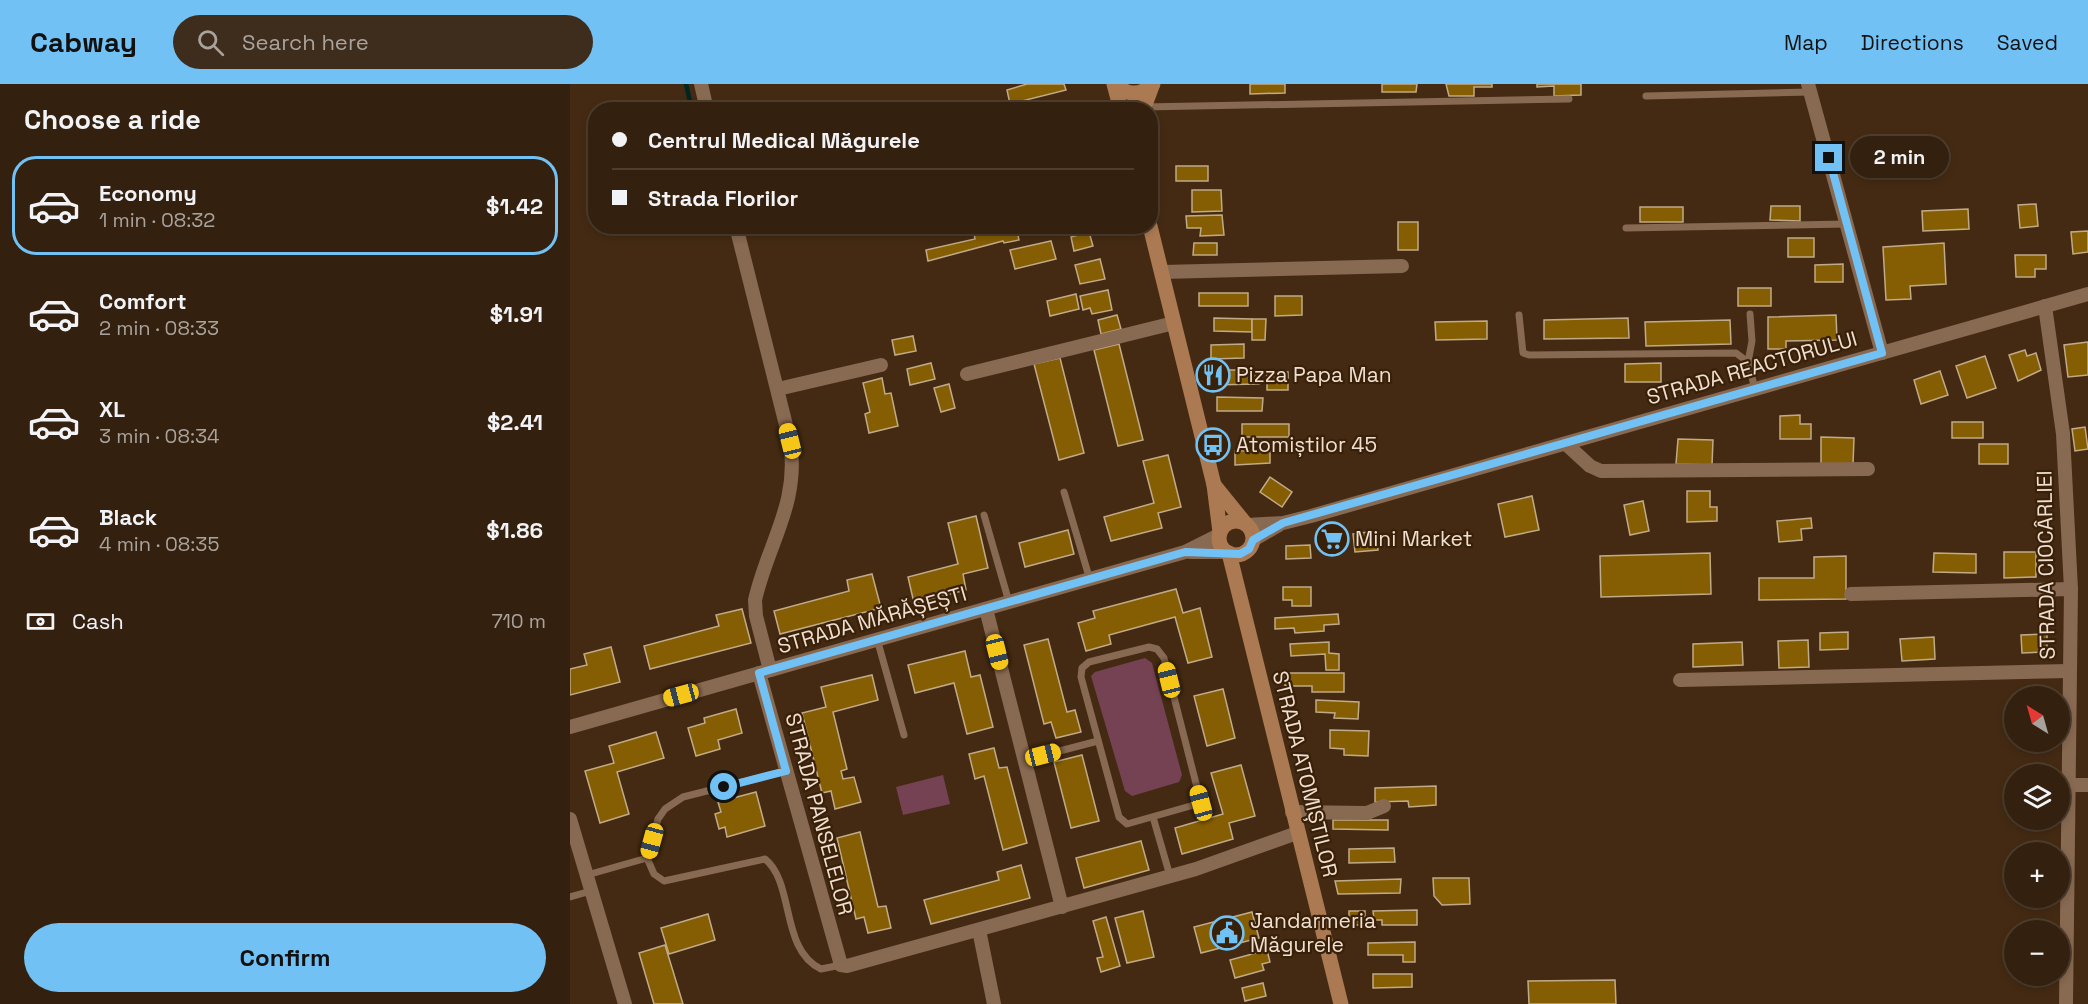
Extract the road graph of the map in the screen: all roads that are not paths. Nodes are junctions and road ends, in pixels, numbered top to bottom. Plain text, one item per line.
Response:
1 (701, 84) edge
2 (1115, 84) edge
3 (1152, 85) edge
4 (1809, 88) edge
5 (1646, 96) dead end
6 (1569, 99) dead end
7 (705, 102) edge
8 (1119, 102) edge
9 (1146, 102) edge
10 (1158, 108) edge
11 (1848, 224) junction
12 (1626, 228) dead end
13 (738, 234) edge
14 (1152, 234) edge
15 (1402, 266) dead end
16 (1162, 272) junction
17 (2088, 294) edge
18 (2045, 306) junction
19 (1750, 314) dead end
20 (1519, 315) dead end
21 (1174, 323) junction
22 (1882, 353) junction
23 (1748, 362) junction
24 (881, 366) dead end
25 (967, 374) dead end
26 (778, 389) junction
27 (1755, 390) junction
28 (1566, 444) junction
29 (1868, 469) dead end
30 (1214, 485) junction
31 (1064, 492) dead end
32 (984, 515) dead end
33 (1283, 523) junction
34 (1246, 524) junction
35 (1220, 534) junction
36 (1249, 546) junction
37 (1185, 552) junction
38 (1228, 552) junction
39 (1090, 580) junction
40 (1238, 589) junction
41 (2070, 589) junction
42 (1851, 594) dead end
43 (1009, 603) junction
44 (986, 609) junction
45 (877, 639) junction
46 (2069, 671) junction
47 (765, 672) junction
48 (1680, 680) dead end
49 (570, 727) edge
50 (904, 735) dead end
51 (1098, 741) junction
52 (1025, 760) junction
53 (2069, 764) edge
54 (786, 771) junction
55 (2070, 785) edge
56 (2088, 785) edge
57 (1384, 806) dead end
58 (1292, 812) junction
59 (1153, 817) junction
60 (570, 819) edge
61 (2068, 830) edge
62 (1297, 833) junction
63 (647, 858) junction
64 (587, 875) junction
65 (1170, 876) junction
66 (591, 891) junction
67 (570, 897) edge
68 (1062, 907) junction
69 (980, 930) junction
70 (841, 965) junction
71 (625, 1004) edge
72 (994, 1004) edge
73 (1341, 1004) edge
74 (2066, 1004) edge

1 - 7 street
2 - 3 main road
2 - 8 main road
3 - 9 main road
4 - 5 lane
4 - 11 street
6 - 10 lane
11 - 12 lane
11 - 22 street
13 - 26 street, STRADA PANSELELOR
14 - 16 main road
15 - 16 street
16 - 21 main road
17 - 18 street, STRADA REACTORULUI
18 - 22 street, STRADA REACTORULUI
18 - 41 street, STRADA CIOCÂRLIEI
19 - 23 lane
20 - 23 lane
21 - 25 street
21 - 30 main road
22 - 27 street, STRADA REACTORULUI
23 - 27 lane
24 - 26 street
26 - 47 street, STRADA PANSELELOR
27 - 28 street, STRADA REACTORULUI
28 - 29 street
28 - 33 street, STRADA REACTORULUI
30 - 34 main road
30 - 35 main road
31 - 39 lane
32 - 43 lane
33 - 34 street, STRADA REACTORULUI
33 - 36 street, STRADA REACTORULUI
34 - 35 main road
34 - 36 main road
35 - 37 street, STRADA MĂRĂȘEȘTI
35 - 38 main road
36 - 38 main road
36 - 40 main road, STRADA ATOMIȘTILOR
37 - 38 street, STRADA MĂRĂȘEȘTI
37 - 39 street, STRADA MĂRĂȘEȘTI
38 - 40 main road, STRADA ATOMIȘTILOR
39 - 43 street, STRADA MĂRĂȘEȘTI
40 - 58 main road, STRADA ATOMIȘTILOR
41 - 42 street
41 - 46 street, STRADA CIOCÂRLIEI
43 - 44 street, STRADA MĂRĂȘEȘTI
44 - 45 street, STRADA MĂRĂȘEȘTI
44 - 52 street
45 - 47 street, STRADA MĂRĂȘEȘTI
45 - 50 lane
46 - 48 street
46 - 53 street, STRADA CIOCÂRLIEI
47 - 49 street, STRADA MĂRĂȘEȘTI
47 - 54 street, STRADA PANSELELOR
51 - 52 lane
51 - 59 lane
51 - 59 lane
52 - 68 street
54 - 63 lane
54 - 70 street, STRADA PANSELELOR
55 - 56 street
57 - 58 street
58 - 62 main road, STRADA ATOMIȘTILOR
59 - 65 lane
60 - 64 street
61 - 74 street, STRADA CIOCÂRLIEI
62 - 65 street
62 - 73 main road, STRADA ATOMIȘTILOR
63 - 64 lane
63 - 70 lane
64 - 66 street
65 - 68 street
66 - 67 lane
66 - 71 street
68 - 69 street
69 - 70 street
69 - 72 street

